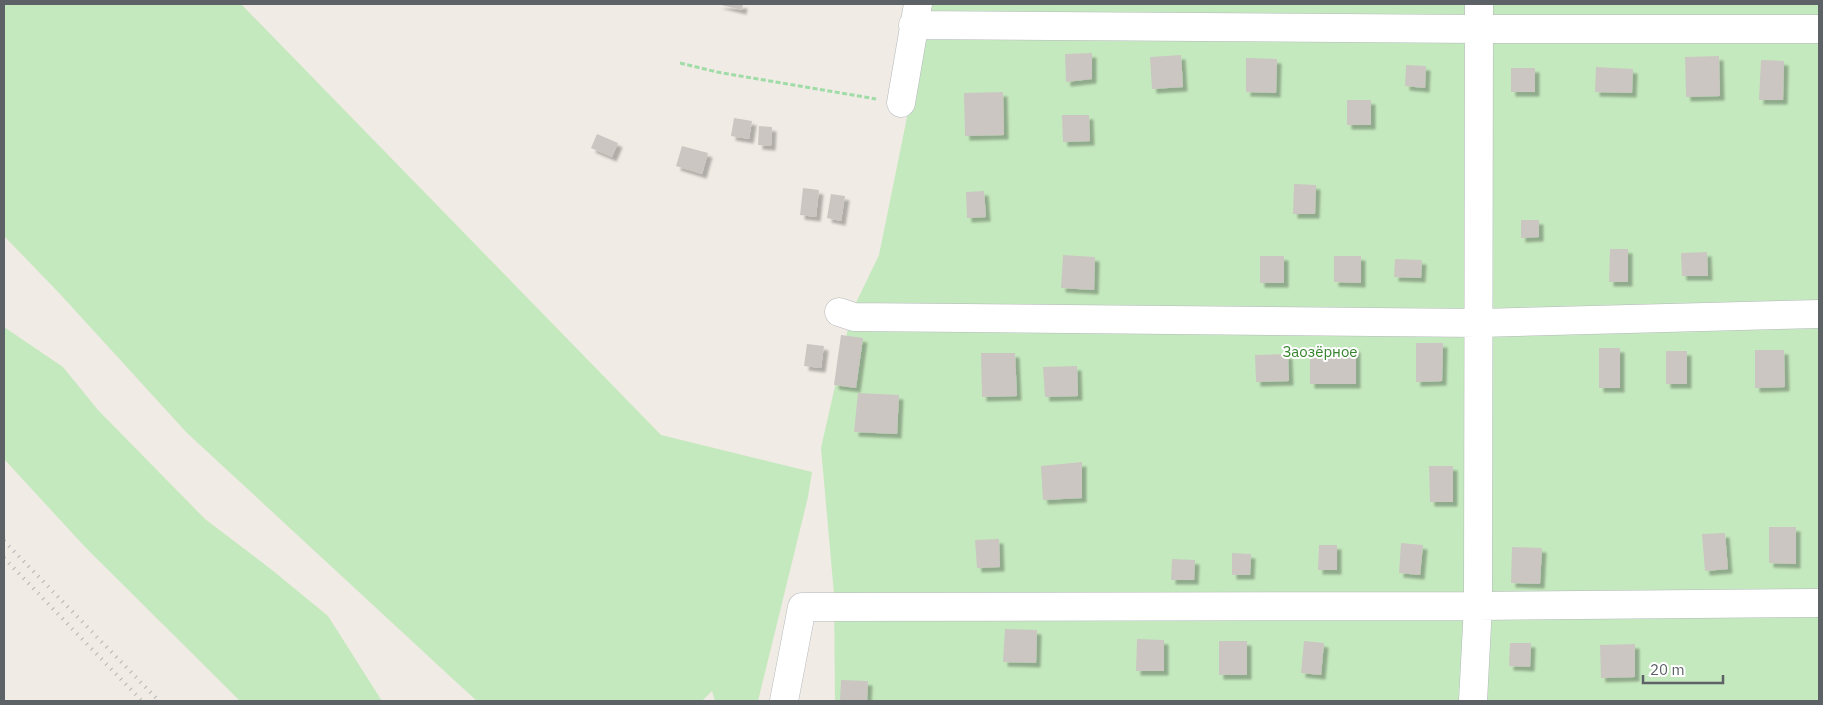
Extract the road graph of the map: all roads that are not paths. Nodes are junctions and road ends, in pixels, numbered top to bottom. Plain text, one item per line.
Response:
1 (915, 14) edge
2 (1479, 16) edge
3 (1819, 29) edge
4 (901, 103) road end
5 (839, 312) dead end
6 (1819, 314) edge
7 (1479, 323) junction
8 (1819, 603) edge
9 (1478, 606) junction
10 (784, 701) edge
11 (1473, 701) edge

1 - 2 street
1 - 4 street
2 - 3 street
2 - 7 street
5 - 7 street
6 - 7 street
7 - 9 street
8 - 9 street
9 - 10 street
9 - 11 street

